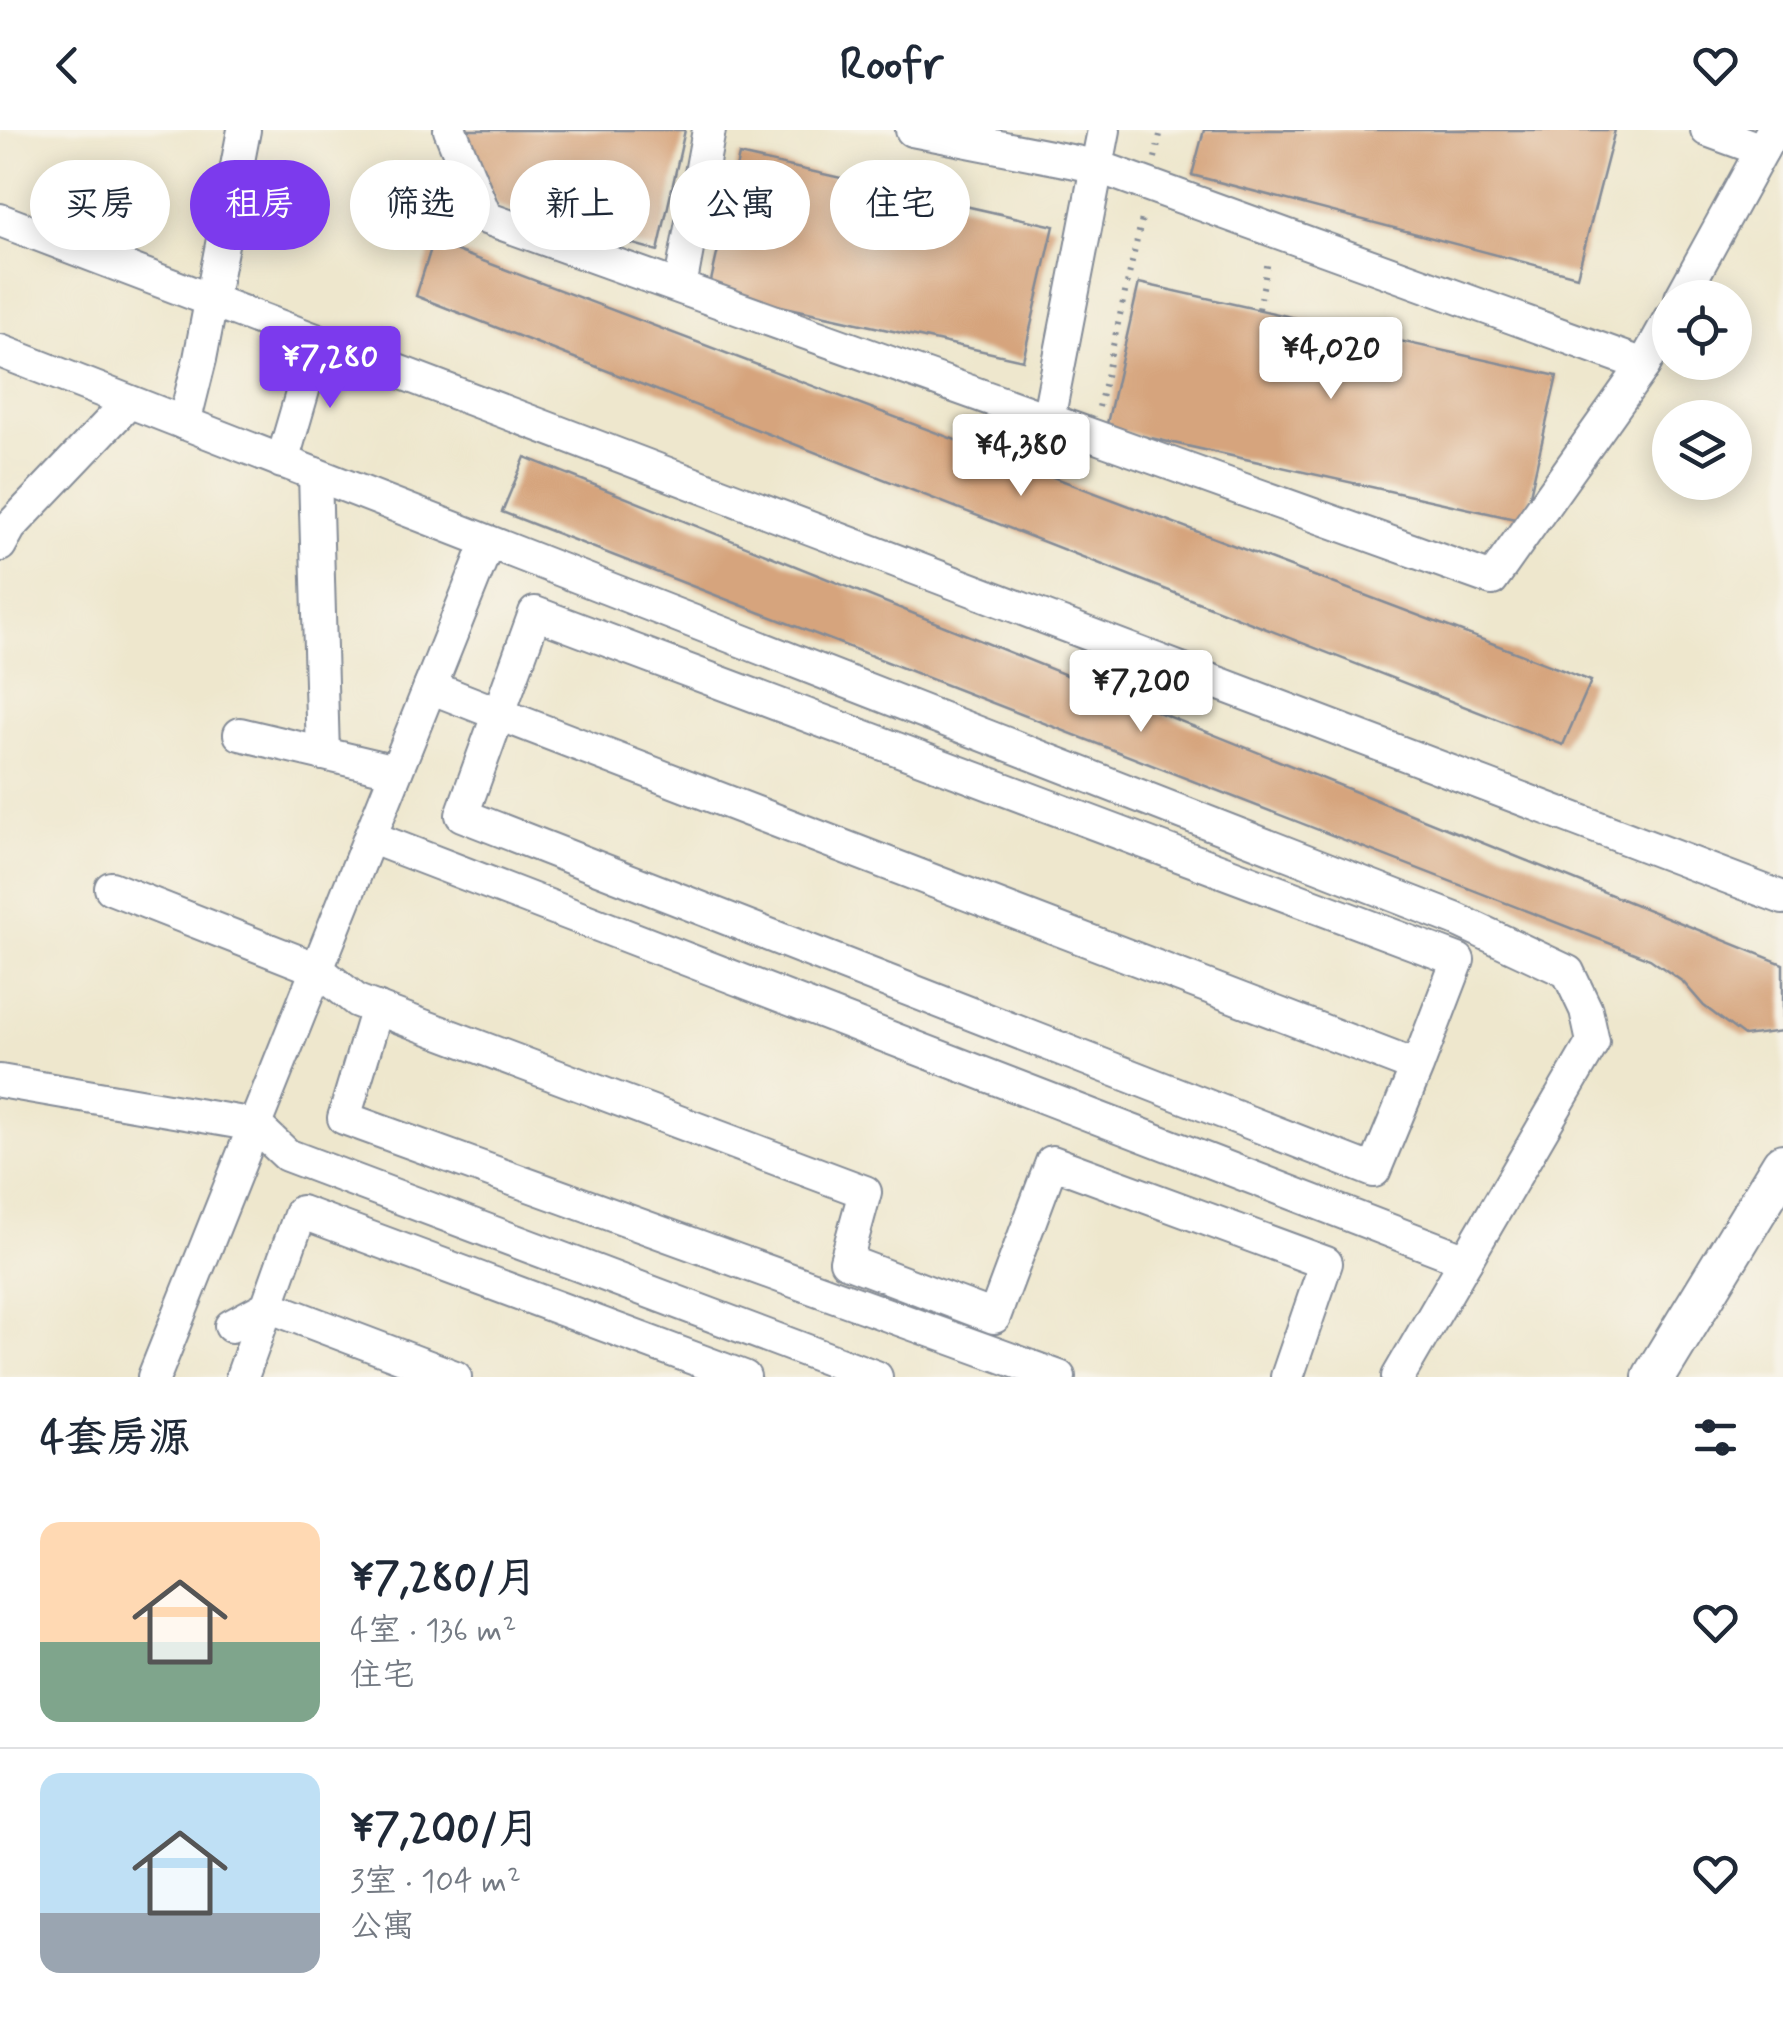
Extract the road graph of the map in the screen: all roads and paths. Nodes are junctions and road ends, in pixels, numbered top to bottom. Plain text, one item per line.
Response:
1 (244, 130) edge
2 (450, 130) edge
3 (709, 130) edge
4 (912, 130) edge
5 (1104, 130) edge
6 (1161, 130) edge
7 (1707, 130) edge
8 (1768, 140) edge
9 (1096, 166) junction
10 (1150, 185) junction
11 (0, 220) edge
12 (1273, 230) junction
13 (1691, 280) edge
14 (680, 287) junction
15 (212, 298) junction
16 (1259, 309) dead end
17 (317, 342) junction
18 (1652, 351) edge
19 (0, 352) edge
20 (1644, 365) junction
21 (129, 402) junction
22 (1048, 420) junction
23 (184, 423) junction
24 (1092, 436) junction
25 (282, 462) junction
26 (314, 474) junction
27 (488, 542) junction
28 (0, 545) edge
29 (430, 687) junction
30 (499, 714) junction
31 (240, 734) dead end
32 (323, 754) junction
33 (396, 770) junction
34 (370, 837) junction
35 (111, 888) dead end
36 (1783, 898) edge
37 (317, 969) junction
38 (378, 1008) junction
39 (1417, 1067) junction
40 (0, 1081) edge
41 (255, 1126) junction
42 (1783, 1165) edge
43 (1466, 1260) junction
44 (268, 1306) junction
45 (182, 1307) junction
46 (231, 1326) junction
47 (251, 1375) edge
48 (154, 1377) edge
49 (455, 1377) edge
50 (744, 1377) edge
51 (876, 1377) edge
52 (1059, 1377) edge
53 (1287, 1377) edge
54 (1398, 1377) edge
55 (1654, 1377) edge

1 - 15 street
2 - 14 street
3 - 14 street
4 - 9 street
5 - 9 street
6 - 10 path
7 - 8 street
8 - 13 street
9 - 10 street
9 - 22 street
10 - 12 street
10 - 24 path
11 - 15 street
12 - 16 path
12 - 20 street
14 - 22 street
15 - 17 street
15 - 23 street
17 - 25 street
17 - 36 street
18 - 20 street
19 - 21 street
20 - 24 street
21 - 23 street
21 - 28 street
22 - 24 street
23 - 25 street
25 - 26 street
26 - 27 street
26 - 32 street
27 - 29 street
27 - 43 street
29 - 30 street
29 - 33 street
30 - 39 street
30 - 39 street
30 - 39 street
31 - 32 street
32 - 33 street
33 - 34 street
34 - 37 street
34 - 43 street
35 - 37 street
37 - 38 street
37 - 41 street
38 - 52 street
38 - 53 street
40 - 41 street
41 - 45 street
41 - 51 street
42 - 55 main road
43 - 54 street
44 - 46 street
44 - 47 street
44 - 49 street
44 - 50 street
45 - 46 street
45 - 48 street
46 - 47 street

